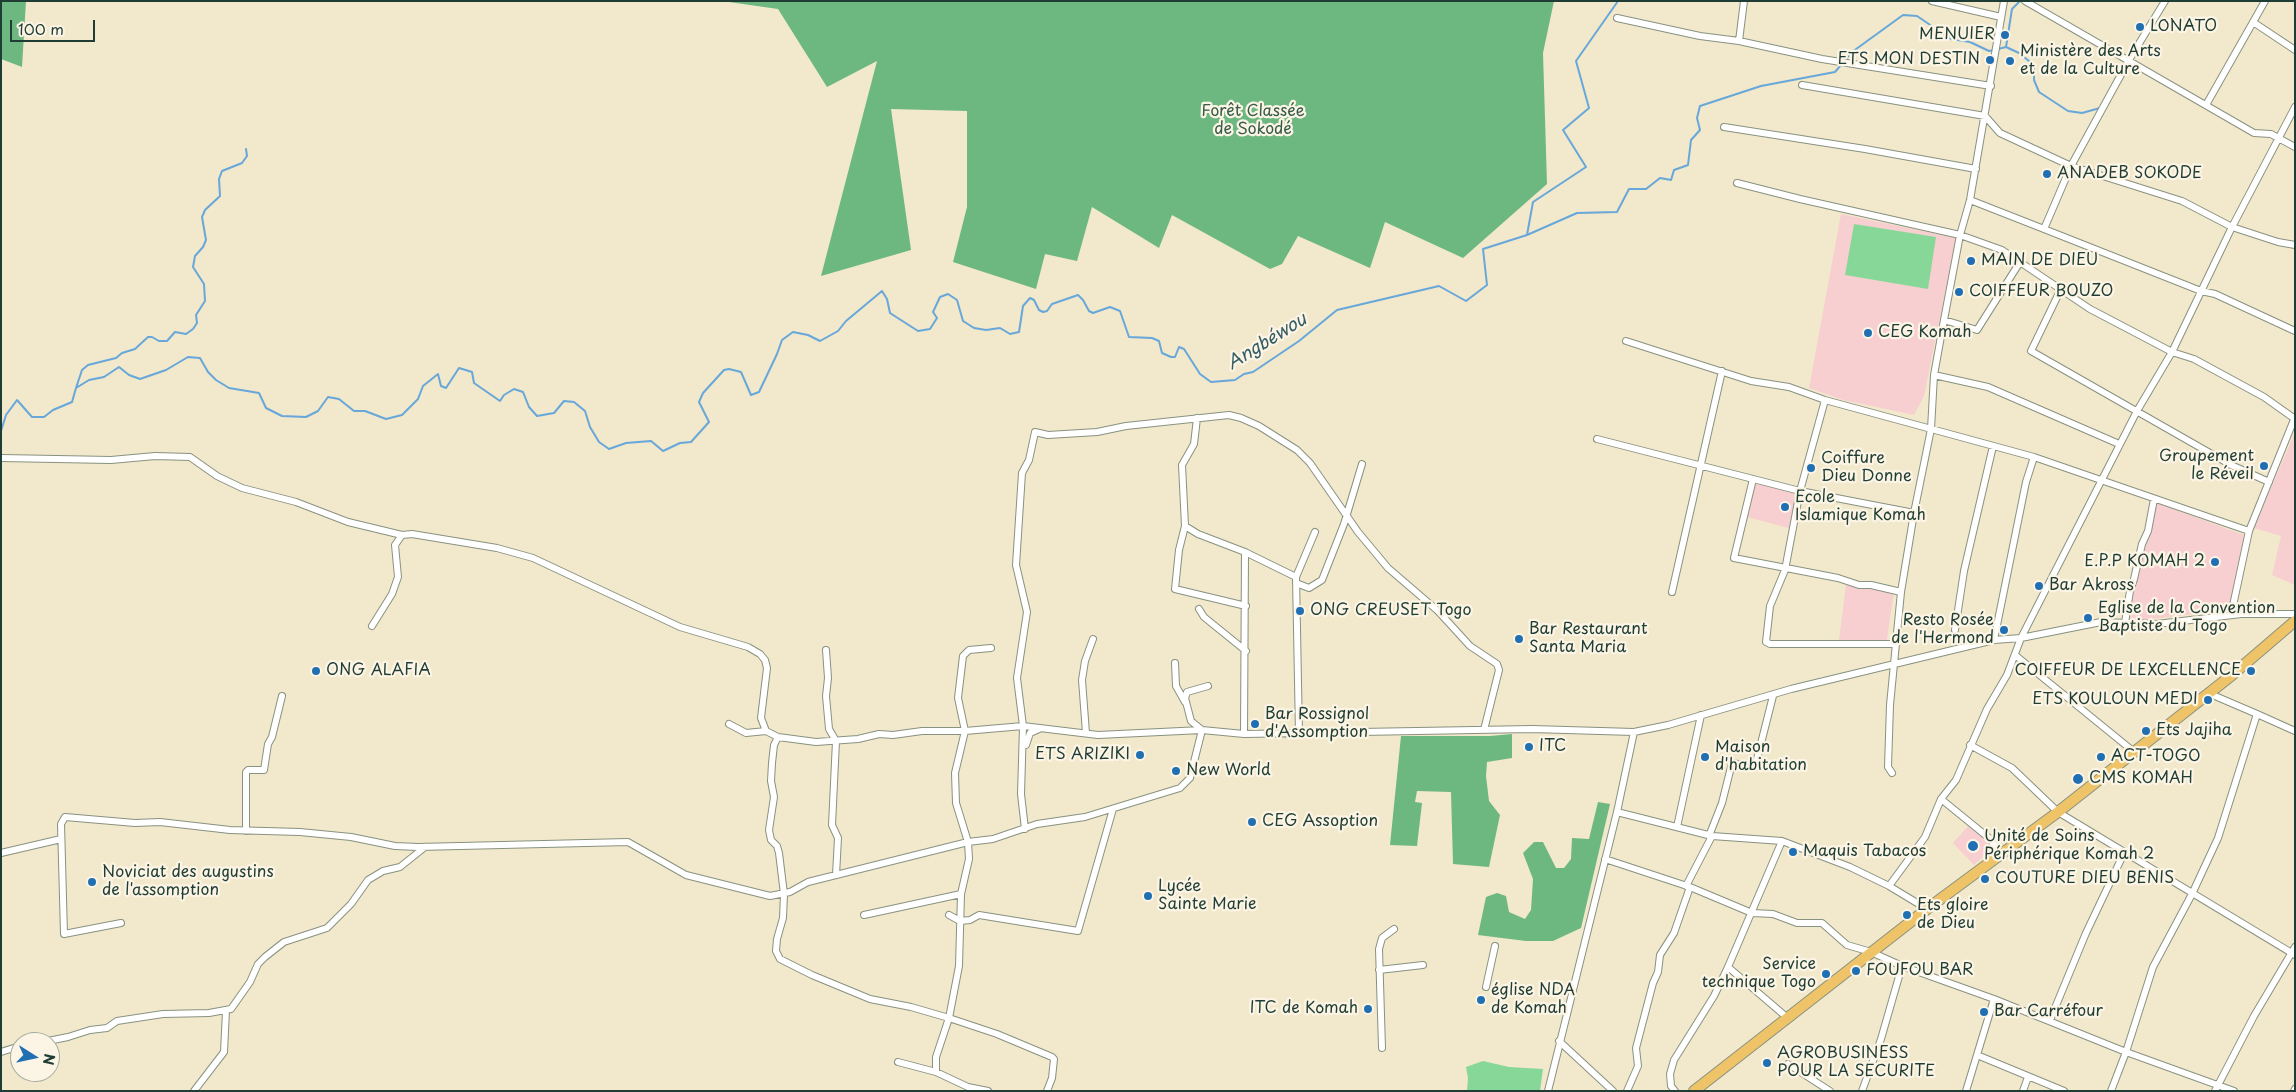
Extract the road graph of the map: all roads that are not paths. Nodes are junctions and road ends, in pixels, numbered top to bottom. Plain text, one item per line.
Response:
1 (1744, 1) edge
2 (1932, 1) edge
3 (2004, 1) edge
4 (2025, 1) edge
5 (2164, 1) edge
6 (2265, 1) edge
7 (2002, 17) junction
8 (1617, 18) dead end
9 (2253, 22) junction
10 (1739, 41) junction
11 (2295, 50) edge
12 (2128, 60) junction
13 (1802, 85) dead end
14 (1990, 86) junction
15 (2206, 105) junction
16 (2295, 107) edge
17 (1985, 116) junction
18 (1724, 128) dead end
19 (2278, 138) junction
20 (2295, 147) edge
21 (2071, 166) junction
22 (1976, 169) junction
23 (1737, 183) dead end
24 (1970, 200) junction
25 (2232, 227) junction
26 (2044, 229) junction
27 (1960, 235) junction
28 (2295, 245) edge
29 (2020, 262) junction
30 (2060, 291) junction
31 (2201, 291) junction
32 (1944, 320) junction
33 (2295, 330) edge
34 (1626, 341) dead end
35 (2172, 352) junction
36 (1722, 371) junction
37 (1934, 375) junction
38 (1825, 400) junction
39 (2137, 411) junction
40 (1197, 418) junction
41 (2295, 418) edge
42 (1931, 429) junction
43 (1597, 439) dead end
44 (2120, 444) junction
45 (1993, 446) junction
46 (2034, 457) junction
47 (1, 458) edge
48 (1362, 464) dead end
49 (1701, 465) junction
50 (1753, 479) junction
51 (2101, 480) junction
52 (2269, 482) junction
53 (1800, 491) junction
54 (2154, 499) junction
55 (1914, 513) junction
56 (1347, 514) junction
57 (1185, 526) junction
58 (2249, 531) junction
59 (1315, 532) dead end
60 (402, 534) junction
61 (1245, 552) junction
62 (1785, 570) junction
63 (1296, 580) junction
64 (1672, 592) dead end
65 (1902, 592) junction
66 (1246, 606) junction
67 (1199, 609) dead end
68 (2295, 614) edge
69 (2231, 615) junction
70 (2295, 621) edge
71 (2125, 623) junction
72 (372, 626) dead end
73 (1955, 630) dead end
74 (2021, 638) junction
75 (1093, 639) dead end
76 (1994, 640) junction
77 (1895, 644) junction
78 (992, 648) dead end
79 (826, 650) dead end
80 (1246, 651) junction
81 (2015, 655) junction
82 (1175, 663) dead end
83 (1894, 664) junction
84 (1208, 686) dead end
85 (2208, 693) junction
86 (282, 696) dead end
87 (1773, 696) junction
88 (1186, 703) junction
89 (2256, 714) junction
90 (1701, 715) junction
91 (729, 724) dead end
92 (1023, 726) junction
93 (1042, 728) junction
94 (1202, 730) junction
95 (1484, 730) junction
96 (766, 731) junction
97 (965, 731) junction
98 (2295, 731) edge
99 (1634, 732) junction
100 (1086, 733) junction
101 (1244, 734) junction
102 (1298, 734) junction
103 (778, 737) junction
104 (836, 741) junction
105 (1970, 745) junction
106 (2134, 751) junction
107 (1022, 761) junction
108 (1892, 773) dead end
109 (1941, 799) junction
110 (1113, 809) junction
111 (1617, 812) junction
112 (2058, 812) junction
113 (1677, 827) junction
114 (1025, 828) junction
115 (246, 831) junction
116 (1710, 836) junction
117 (61, 839) junction
118 (1782, 841) junction
119 (968, 842) junction
120 (425, 847) junction
121 (1, 853) edge
122 (2124, 853) junction
123 (2002, 854) junction
124 (1605, 859) junction
125 (836, 875) junction
126 (1888, 886) junction
127 (1688, 887) junction
128 (784, 894) junction
129 (961, 894) junction
130 (2192, 894) junction
131 (1927, 909) junction
132 (1752, 912) junction
133 (864, 915) dead end
134 (949, 915) dead end
135 (960, 921) junction
136 (121, 923) dead end
137 (1394, 929) dead end
138 (1495, 946) dead end
139 (2294, 951) edge
140 (1871, 952) junction
141 (1423, 965) dead end
142 (1902, 966) junction
143 (1728, 967) junction
144 (1379, 970) junction
145 (1486, 987) dead end
146 (1994, 999) junction
147 (226, 1011) junction
148 (1783, 1014) dead end
149 (949, 1018) junction
150 (2050, 1020) junction
151 (60, 1038) edge
152 (1559, 1041) junction
153 (1382, 1048) dead end
154 (2126, 1052) junction
155 (1977, 1055) junction
156 (898, 1062) dead end
157 (1788, 1064) dead end
158 (936, 1072) junction
159 (2028, 1077) junction
160 (2217, 1088) edge
161 (194, 1091) edge
162 (988, 1091) edge
163 (1047, 1091) edge
164 (1548, 1091) edge
165 (1612, 1091) edge
166 (1627, 1091) edge
167 (1675, 1091) edge
168 (1694, 1091) edge
169 (1830, 1091) edge
170 (1862, 1091) edge
171 (1966, 1091) edge
172 (2023, 1091) edge
173 (2064, 1091) edge
174 (2111, 1091) edge
175 (2234, 1091) edge

1 - 10 street
2 - 7 street
3 - 7 street
4 - 12 street
5 - 12 street
6 - 9 street
7 - 14 street
8 - 10 street
9 - 11 street
9 - 15 street
10 - 14 street
12 - 15 street
12 - 21 street
13 - 17 street
14 - 17 street
15 - 19 street
16 - 19 street
17 - 21 street
17 - 22 street
18 - 22 street
19 - 20 street
19 - 25 street
21 - 25 street
21 - 26 street
22 - 24 street
23 - 27 street
24 - 26 street
24 - 27 street
25 - 28 street
25 - 31 street
26 - 31 street
27 - 29 street
27 - 32 street
29 - 30 street
29 - 32 street
30 - 35 street
30 - 39 street
31 - 33 street
31 - 35 street
32 - 37 street
34 - 36 street
35 - 39 street
35 - 41 street
36 - 38 street
36 - 49 street
37 - 42 street
37 - 44 street
38 - 42 street
38 - 53 street
39 - 44 street
39 - 52 street
40 - 56 street
40 - 57 street
40 - 92 street
41 - 52 street
42 - 45 street
42 - 55 street
43 - 49 street
44 - 51 street
45 - 46 street
45 - 73 street
46 - 51 street
46 - 76 street
47 - 60 street
48 - 56 street
49 - 50 street
49 - 64 street
50 - 53 street
50 - 62 street
51 - 54 street
51 - 74 street
52 - 58 street
53 - 55 street
53 - 62 street
54 - 58 street
54 - 71 street
55 - 65 street
56 - 63 street
56 - 95 street
57 - 61 street
57 - 66 street
58 - 69 street
59 - 63 street
60 - 72 street
60 - 96 street
61 - 63 street
61 - 66 street
62 - 65 street
62 - 77 street
63 - 102 street
65 - 77 street
66 - 80 street
67 - 80 street
68 - 69 street
69 - 71 street
70 - 85 main road
71 - 74 street
74 - 76 street
74 - 81 street
75 - 100 street
76 - 83 street
77 - 83 street
78 - 97 street
79 - 104 street
80 - 101 street
81 - 105 street
81 - 106 street
82 - 88 street
83 - 87 street
83 - 108 street
84 - 88 street
85 - 89 street
85 - 106 main road
86 - 115 street
87 - 90 street
87 - 116 street
88 - 94 street
89 - 98 street
89 - 130 street
90 - 99 street
90 - 113 street
91 - 96 street
92 - 93 street
92 - 97 street
92 - 107 street
93 - 100 street
93 - 107 street
94 - 100 street
94 - 101 street
94 - 110 street
95 - 99 street
95 - 102 street
96 - 103 street
97 - 104 street
97 - 119 street
99 - 111 street
101 - 102 street
103 - 104 street
103 - 128 street
104 - 125 street
105 - 109 street
105 - 112 street
106 - 112 main road
107 - 114 street
109 - 123 street
109 - 126 street
110 - 114 street
110 - 135 street
111 - 113 street
111 - 124 street
112 - 122 street
112 - 123 main road
113 - 116 street
114 - 119 street
115 - 117 street
115 - 120 street
116 - 118 street
116 - 127 street
117 - 121 street
117 - 136 street
118 - 126 street
118 - 132 street
119 - 125 street
119 - 129 street
120 - 128 street
120 - 147 street
122 - 130 street
122 - 150 street
123 - 131 main road
124 - 127 street
124 - 152 street
125 - 128 street
126 - 131 street
127 - 132 street
127 - 166 street
128 - 149 street
129 - 133 street
129 - 135 street
130 - 139 street
130 - 154 street
131 - 140 main road
132 - 140 street
132 - 143 street
134 - 135 street
135 - 149 street
137 - 144 street
138 - 145 street
139 - 160 street
140 - 142 street
140 - 168 main road
141 - 144 street
142 - 146 street
142 - 170 street
143 - 148 street
143 - 167 street
144 - 153 street
146 - 150 street
146 - 155 street
147 - 151 street
147 - 161 street
149 - 158 street
149 - 163 street
150 - 154 street
152 - 164 street
152 - 165 street
154 - 160 street
154 - 174 street
155 - 159 street
155 - 171 street
156 - 158 street
157 - 169 street
158 - 162 street
159 - 172 street
159 - 173 street
160 - 175 street

